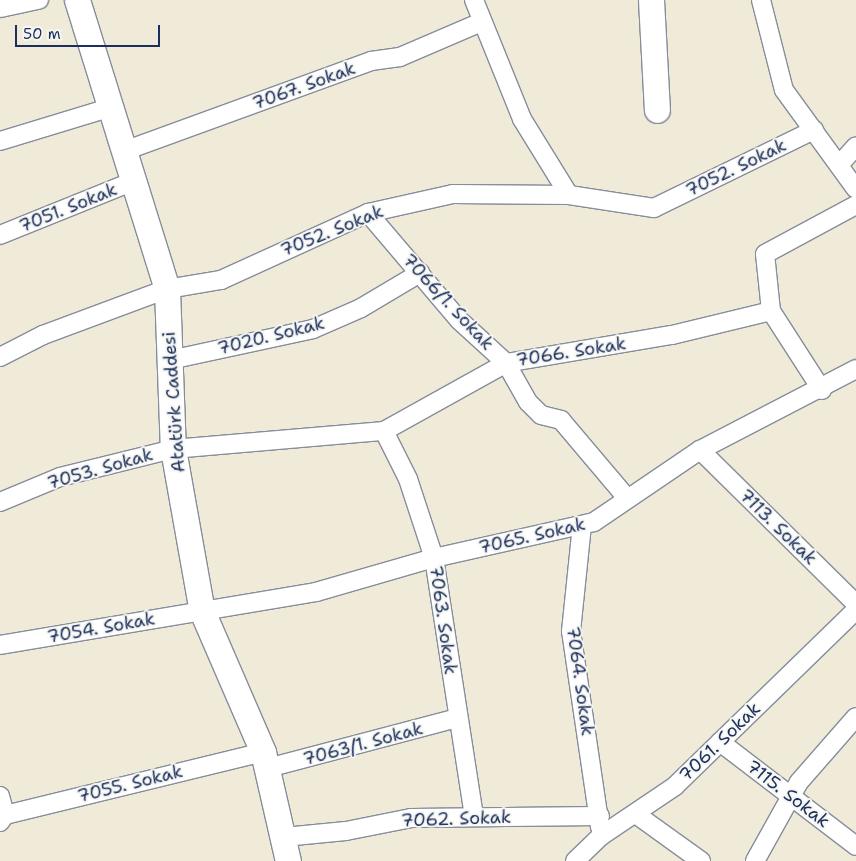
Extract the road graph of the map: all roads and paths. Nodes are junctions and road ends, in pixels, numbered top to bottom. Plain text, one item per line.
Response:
1 (39, 0) edge
2 (77, 0) edge
3 (474, 0) edge
4 (651, 0) edge
5 (760, 0) edge
6 (0, 8) edge
7 (479, 23) junction
8 (112, 106) junction
9 (657, 110) dead end
10 (814, 130) junction
11 (0, 141) edge
12 (856, 146) edge
13 (127, 150) junction
14 (839, 165) junction
15 (136, 180) junction
16 (856, 189) edge
17 (569, 195) junction
18 (856, 205) edge
19 (368, 213) junction
20 (0, 235) edge
21 (420, 273) junction
22 (167, 289) junction
23 (771, 311) junction
24 (0, 357) edge
25 (170, 360) junction
26 (506, 363) junction
27 (856, 369) edge
28 (822, 390) junction
29 (384, 432) junction
30 (173, 449) junction
31 (700, 450) junction
32 (626, 498) junction
33 (0, 502) edge
34 (582, 525) junction
35 (434, 558) junction
36 (856, 604) edge
37 (856, 610) edge
38 (202, 611) junction
39 (0, 645) edge
40 (457, 718) junction
41 (856, 718) edge
42 (720, 742) junction
43 (266, 760) junction
44 (0, 796) edge
45 (791, 796) junction
46 (637, 815) junction
47 (600, 816) junction
48 (474, 817) junction
49 (3, 818) edge
50 (601, 836) junction
51 (856, 846) edge
52 (286, 849) edge
53 (575, 861) edge
54 (700, 861) edge
55 (755, 861) edge

1 - 6 street
2 - 8 main road, Atatürk Caddesi
3 - 7 street
4 - 9 main road
5 - 10 street
7 - 13 street, 7067. Sokak
7 - 17 street
8 - 11 street
8 - 13 main road, Atatürk Caddesi
10 - 14 street
10 - 17 street, 7052. Sokak
12 - 14 street
13 - 15 main road, Atatürk Caddesi
14 - 16 street
15 - 20 street, 7051. Sokak
15 - 22 main road, Atatürk Caddesi
17 - 19 street, 7052. Sokak
18 - 23 street
19 - 21 street, 7066/1. Sokak
19 - 22 street, 7052. Sokak
21 - 25 street, 7020. Sokak
21 - 26 street, 7066/1. Sokak
22 - 24 street, 7052. Sokak
22 - 25 main road, Atatürk Caddesi
23 - 26 street, 7066. Sokak
23 - 28 street
25 - 30 main road, Atatürk Caddesi
26 - 29 street, 7066. Sokak
26 - 32 street, 7066/1. Sokak
27 - 28 street, 7065. Sokak
28 - 31 street, 7065. Sokak
29 - 30 street, 7066. Sokak
29 - 35 street, 7063. Sokak
30 - 33 street, 7053. Sokak
30 - 38 main road, Atatürk Caddesi
31 - 32 street, 7065. Sokak
31 - 36 street, 7113. Sokak
32 - 34 street, 7065. Sokak
34 - 35 street, 7065. Sokak
34 - 47 street, 7064. Sokak
35 - 38 street, 7065. Sokak
35 - 40 street, 7063. Sokak
37 - 42 street, 7061. Sokak
38 - 39 street, 7054. Sokak
38 - 43 main road, Atatürk Caddesi
40 - 43 street, 7063/1. Sokak
40 - 48 street, 7063. Sokak
41 - 45 street
42 - 45 street, 7115. Sokak
42 - 46 street, 7061. Sokak
43 - 49 street, 7055. Sokak
43 - 52 main road, Atatürk Caddesi
44 - 49 street
45 - 51 street, 7115. Sokak
45 - 55 street
46 - 50 street, 7061. Sokak
46 - 54 street
47 - 48 street, 7062. Sokak
47 - 50 street, 7064. Sokak
48 - 52 street, 7062. Sokak
50 - 53 street, 7061. Sokak

